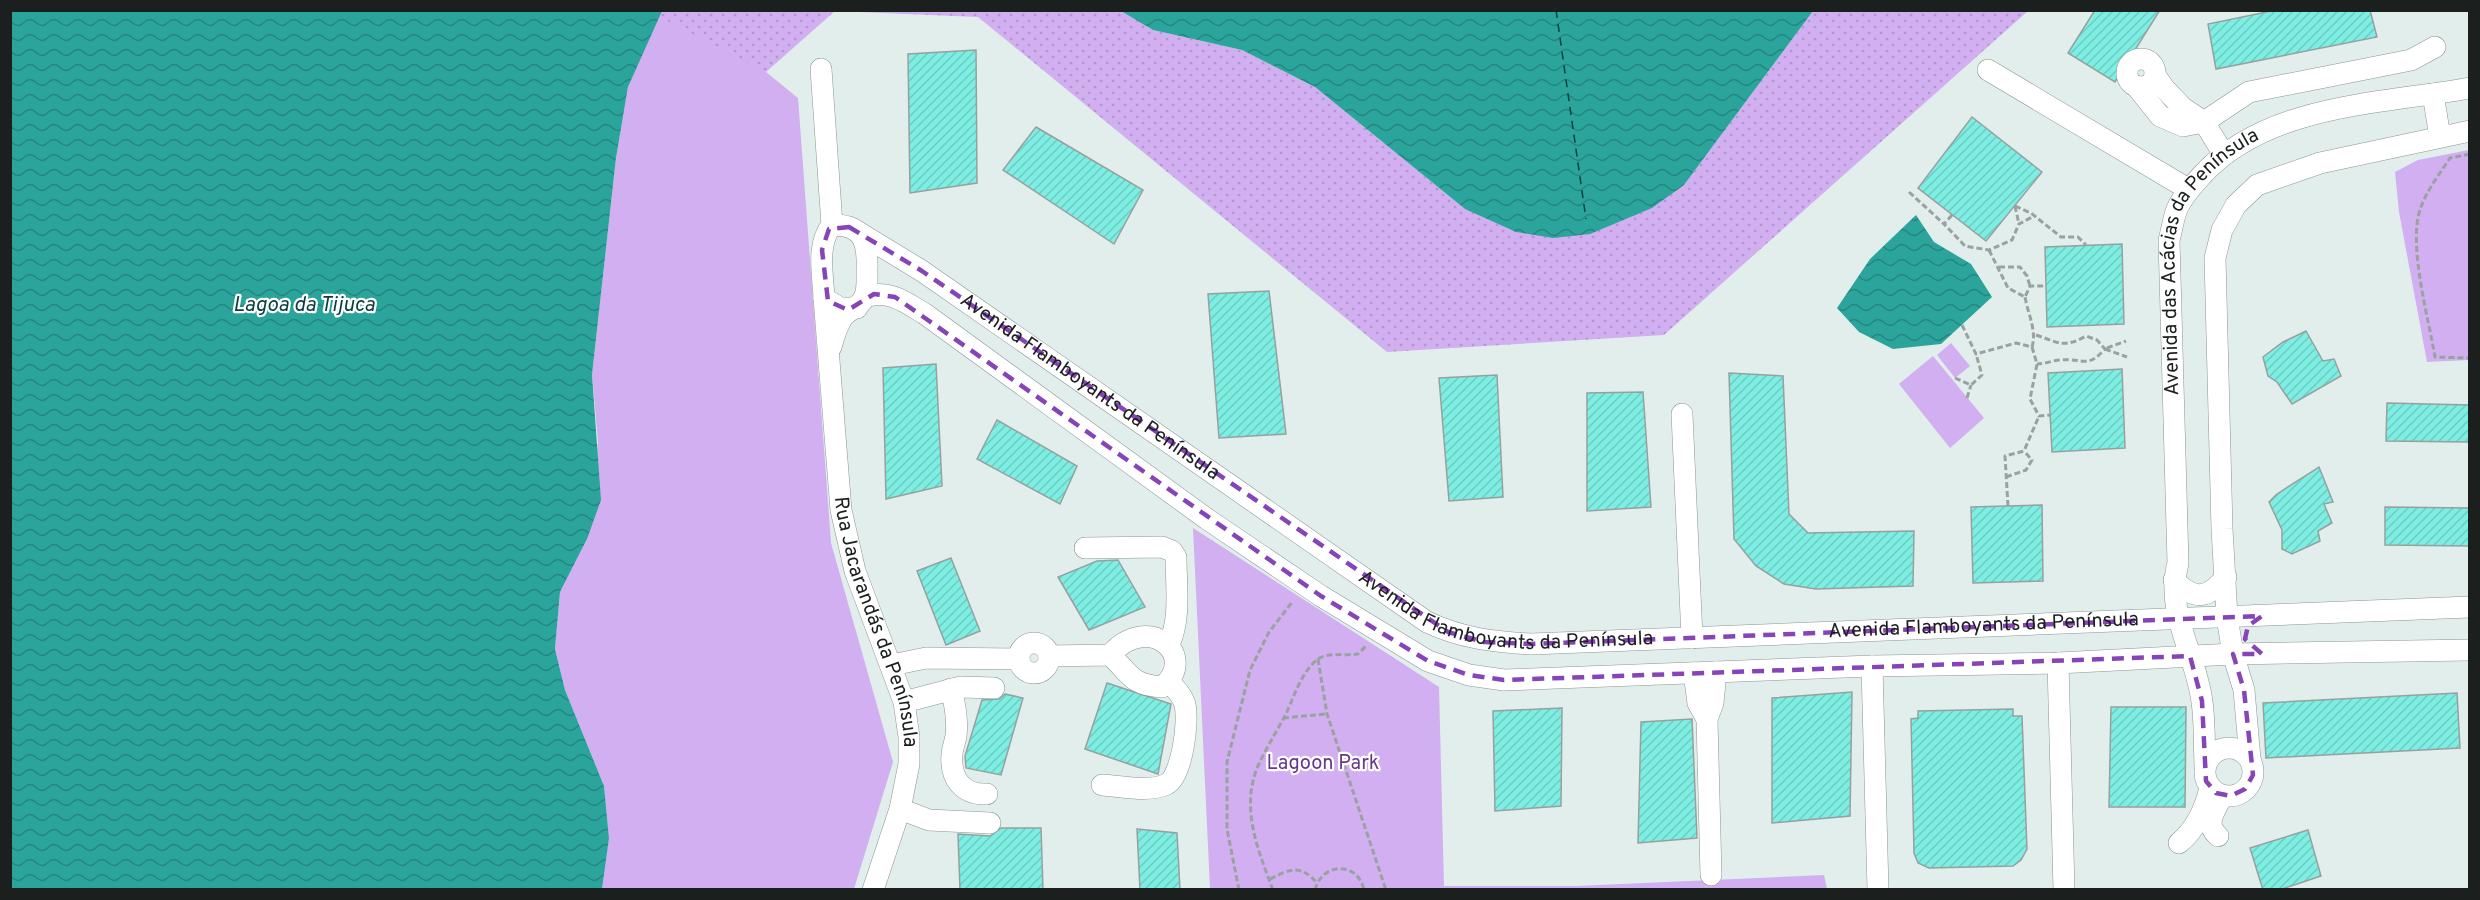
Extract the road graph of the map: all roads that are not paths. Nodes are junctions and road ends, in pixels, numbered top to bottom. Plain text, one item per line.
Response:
1 (2435, 47) dead end
2 (821, 69) dead end
3 (1988, 70) dead end
4 (2469, 88) edge
5 (2433, 94) junction
6 (2204, 122) junction
7 (2469, 131) edge
8 (2440, 137) junction
9 (2223, 153) junction
10 (2188, 189) junction
11 (832, 225) junction
12 (858, 232) junction
13 (824, 298) junction
14 (861, 302) junction
15 (830, 350) junction
16 (1682, 414) dead end
17 (1085, 548) dead end
18 (2226, 577) junction
19 (2174, 580) junction
20 (1382, 590) junction
21 (2469, 608) edge
22 (2262, 616) junction
23 (2227, 617) junction
24 (2177, 619) junction
25 (1370, 627) junction
26 (1692, 638) junction
27 (1168, 644) junction
28 (2469, 650) edge
29 (2234, 654) junction
30 (2262, 654) junction
31 (1110, 655) junction
32 (2190, 656) junction
33 (2058, 663) junction
34 (892, 665) junction
35 (1872, 666) junction
36 (1716, 672) junction
37 (1694, 673) junction
38 (1169, 682) junction
39 (994, 687) dead end
40 (951, 689) junction
41 (904, 702) junction
42 (1707, 719) junction
43 (2250, 759) junction
44 (2205, 766) junction
45 (1102, 785) dead end
46 (2216, 792) junction
47 (987, 794) dead end
48 (900, 809) junction
49 (990, 823) dead end
50 (2218, 836) dead end
51 (2179, 843) dead end
52 (1711, 875) dead end
53 (873, 890) edge
54 (1878, 890) edge
55 (2064, 890) edge

1 - 6 street
2 - 11 street, Rua Jacarandás da Península
3 - 10 street
4 - 5 street, Avenida das Acácias da Península
5 - 8 street
5 - 9 street, Avenida das Acácias da Península
6 - 6 street
6 - 9 street
7 - 8 street, Avenida das Acácias da Península
8 - 18 street, Avenida das Acácias da Península
9 - 10 street, Avenida das Acácias da Península
10 - 19 street, Avenida das Acácias da Península
11 - 12 street
11 - 13 street, Rua Jacarandás da Península
12 - 14 street
12 - 20 street, Avenida Flamboyants da Península
13 - 14 street
13 - 15 street, Rua Jacarandás da Península
14 - 15 street, Rua Jacarandás da Península
14 - 25 street, Avenida Flamboyants da Península
15 - 34 street, Rua Jacarandás da Península
16 - 26 street
17 - 27 street
18 - 19 street
18 - 23 street, Avenida das Acácias da Península
19 - 24 street, Avenida das Acácias da Península
20 - 25 street
20 - 26 street, Avenida Flamboyants da Península
21 - 22 street, Avenida Flamboyants da Península
22 - 23 street, Avenida Flamboyants da Península
22 - 30 street
23 - 24 street, Avenida Flamboyants da Península
23 - 29 street, Avenida das Acácias da Península
24 - 26 street, Avenida Flamboyants da Península
24 - 32 street, Avenida das Acácias da Península
25 - 37 street, Avenida Flamboyants da Península
27 - 31 street
27 - 38 street
28 - 30 street, Avenida Flamboyants da Península
29 - 30 street, Avenida Flamboyants da Península
29 - 32 street, Avenida Flamboyants da Península
29 - 43 street, Avenida das Acácias da Península
31 - 34 street
31 - 38 street
32 - 33 street, Avenida Flamboyants da Península
32 - 44 street, Avenida das Acácias da Península
33 - 35 street, Avenida Flamboyants da Península
33 - 55 street
34 - 41 street, Rua Jacarandás da Península
35 - 36 street, Avenida Flamboyants da Península
35 - 54 street
36 - 37 street, Avenida Flamboyants da Península
36 - 42 street
37 - 42 street
38 - 45 street
39 - 40 street
40 - 41 street
40 - 47 street
41 - 48 street, Rua Jacarandás da Península
42 - 52 street
43 - 44 street
43 - 46 street
44 - 46 street
46 - 50 street
46 - 51 street
48 - 49 street
48 - 53 street, Rua Jacarandás da Península

